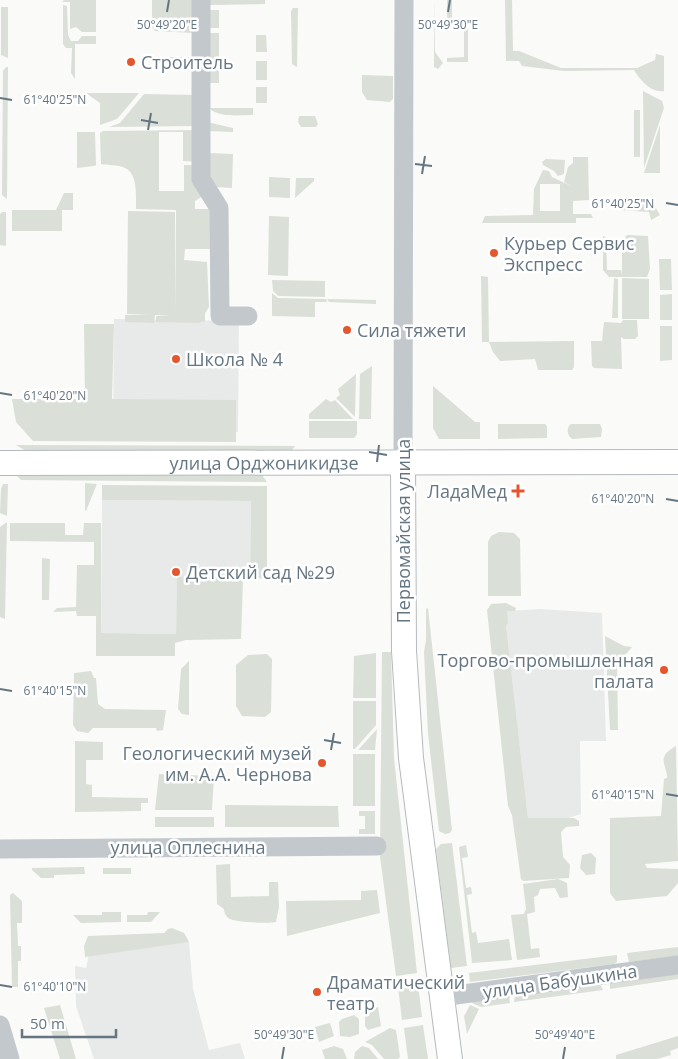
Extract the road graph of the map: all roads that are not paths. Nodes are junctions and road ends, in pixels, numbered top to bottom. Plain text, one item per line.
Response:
1 (201, 0) edge
2 (404, 0) edge
3 (248, 316) dead end
4 (678, 462) edge
5 (0, 463) edge
6 (403, 463) junction
7 (377, 846) dead end
8 (0, 849) edge
9 (678, 965) edge
10 (441, 997) junction
11 (0, 1026) edge
12 (10, 1059) edge
13 (450, 1059) edge

1 - 3 street
2 - 6 street, Первомайская улица
4 - 6 main road, улица Орджоникидзе
5 - 6 main road, улица Орджоникидзе
6 - 10 main road, Первомайская улица
7 - 8 street, улица Оплеснина
9 - 10 street, улица Бабушкина
10 - 13 main road, Первомайская улица
11 - 12 street

